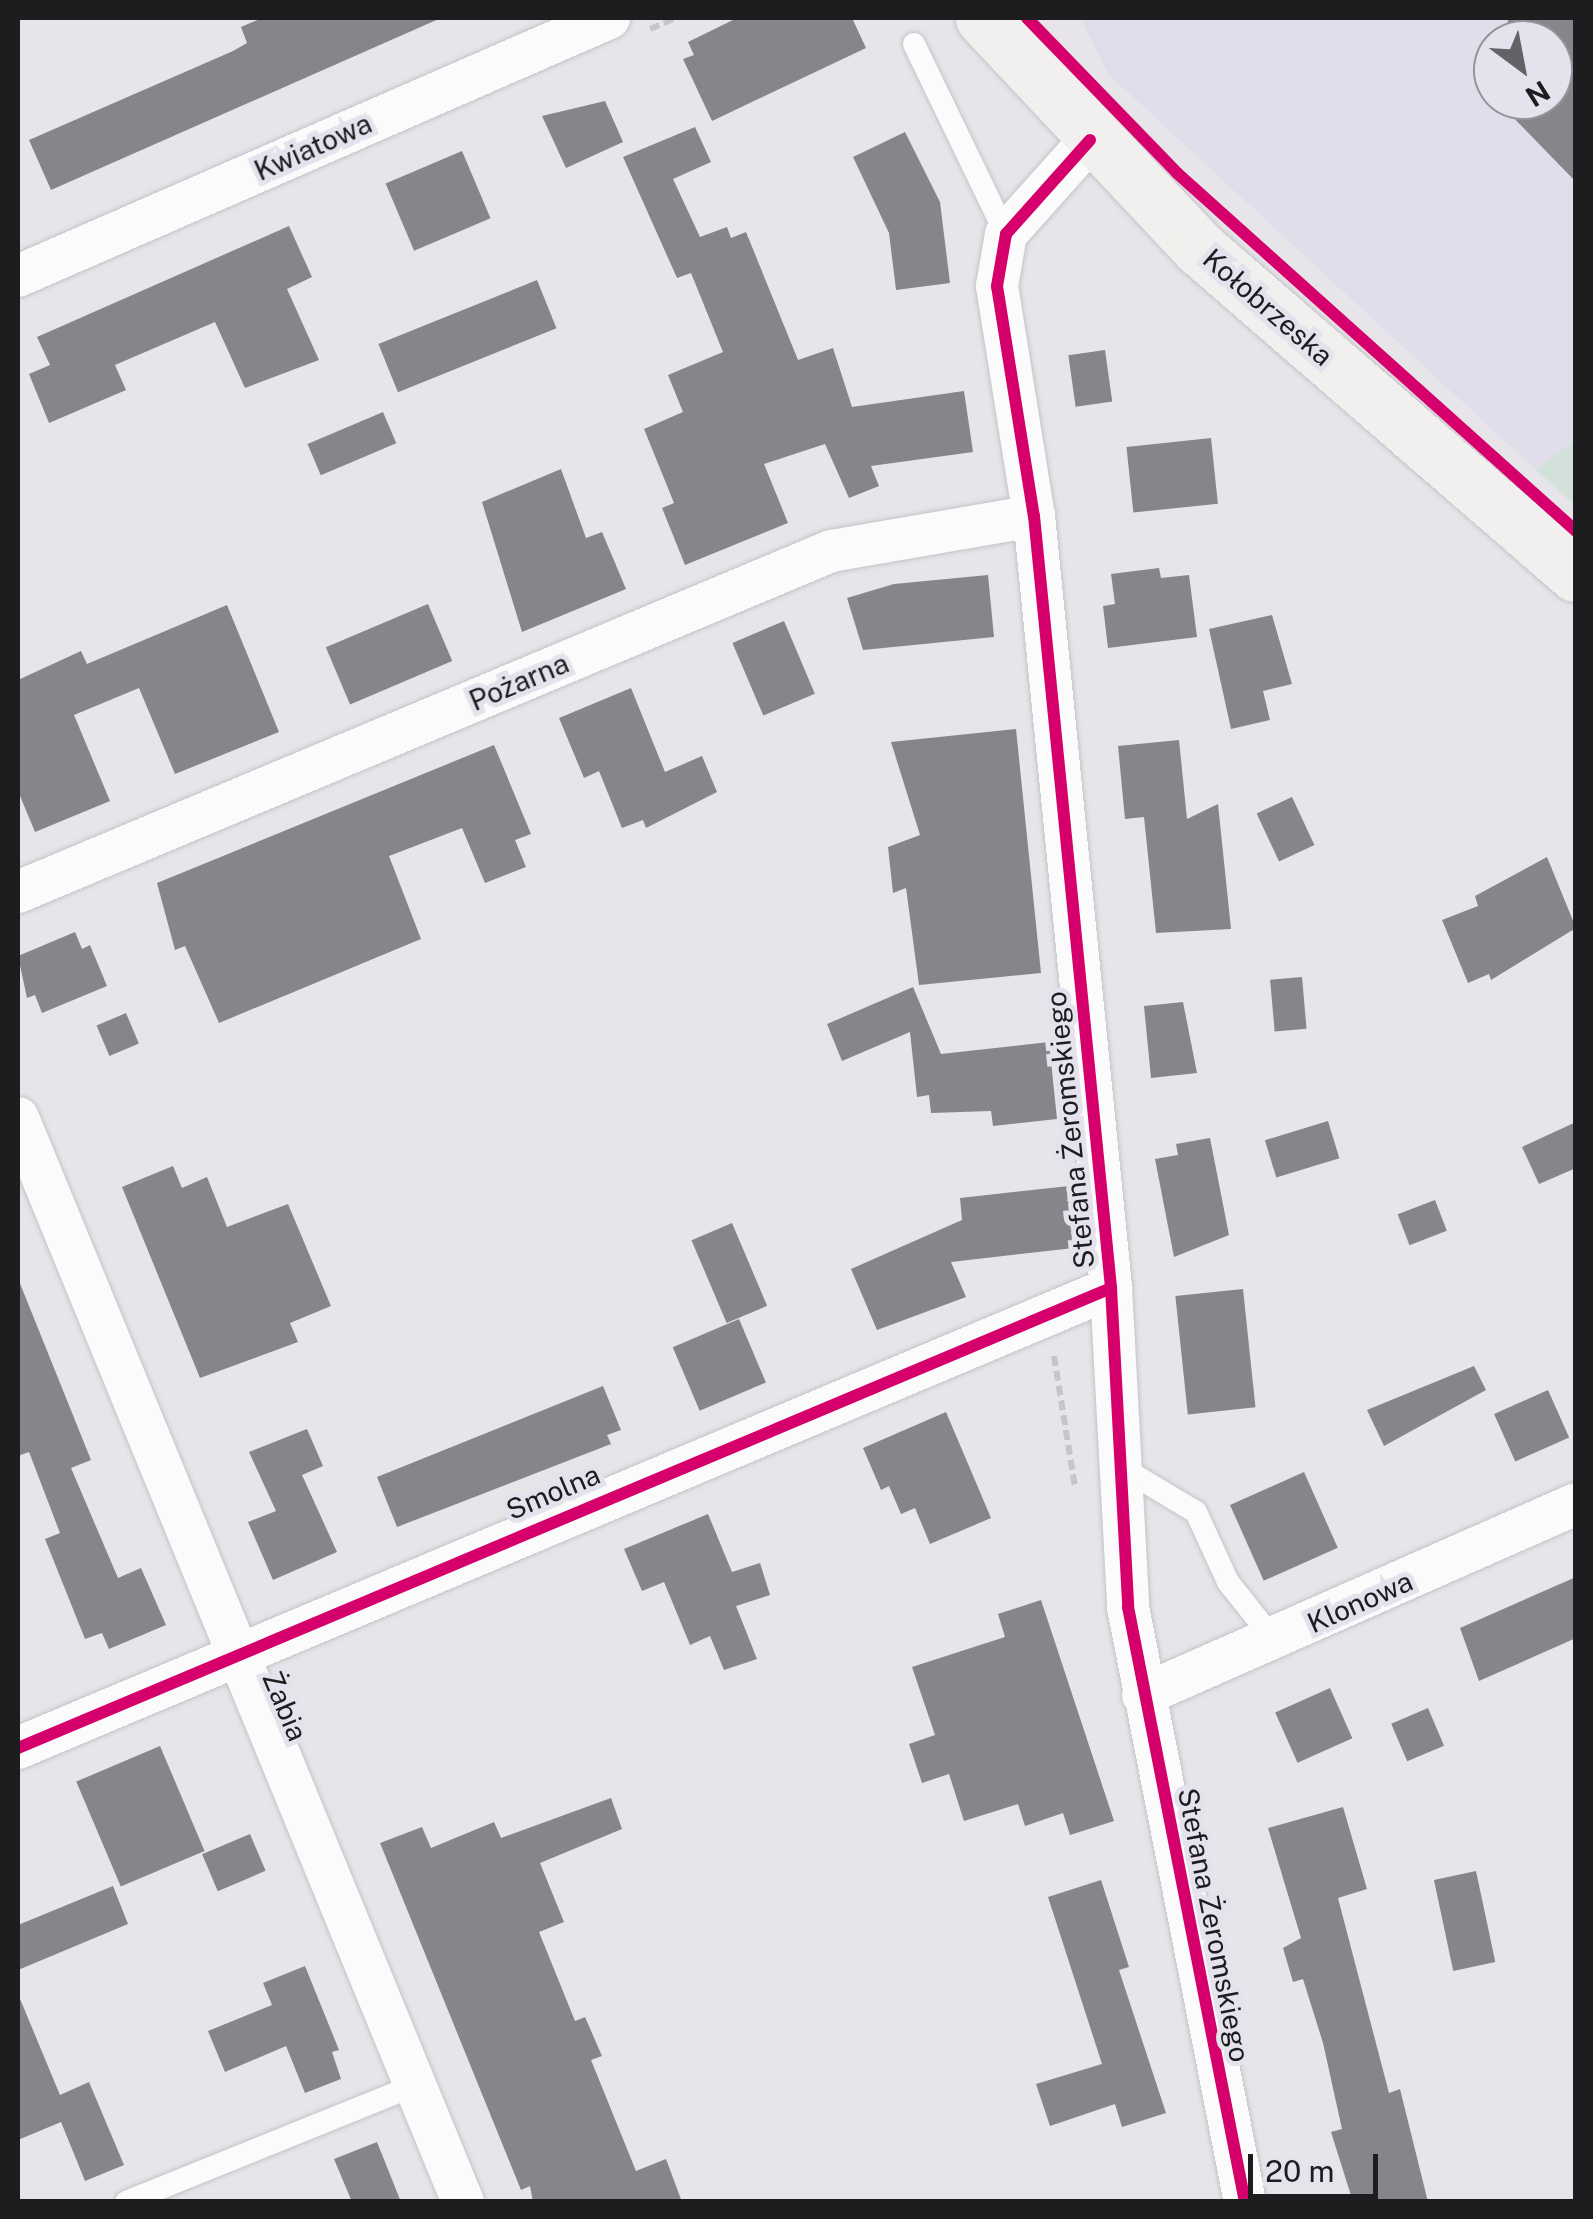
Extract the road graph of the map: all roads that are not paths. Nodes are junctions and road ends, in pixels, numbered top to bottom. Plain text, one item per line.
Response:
1 (609, 18) edge
2 (982, 18) edge
3 (914, 44) dead end
4 (1090, 140) junction
5 (1006, 234) junction
6 (18, 276) edge
7 (1034, 516) junction
8 (1576, 574) edge
9 (18, 892) edge
10 (18, 1118) edge
11 (1111, 1288) junction
12 (1116, 1464) junction
13 (1576, 1504) edge
14 (1275, 1640) junction
15 (236, 1655) junction
16 (1142, 1695) junction
17 (18, 1748) edge
18 (416, 2085) junction
19 (126, 2202) edge
20 (463, 2202) edge
21 (1245, 2202) edge

1 - 6 street, Kwiatowa
2 - 4 main road, Kołobrzeska
3 - 5 lane
4 - 5 street
4 - 8 main road, Kołobrzeska
5 - 7 street, Stefana Żeromskiego
7 - 9 street, Pożarna
7 - 11 street, Stefana Żeromskiego
10 - 15 street, Żabia
11 - 12 street, Stefana Żeromskiego
11 - 15 street, Smolna
12 - 14 lane
12 - 16 street, Stefana Żeromskiego
13 - 14 street, Klonowa
14 - 16 street, Klonowa
15 - 17 street, Smolna
15 - 18 street, Żabia
16 - 21 street, Stefana Żeromskiego
18 - 19 lane
18 - 20 street, Żabia

